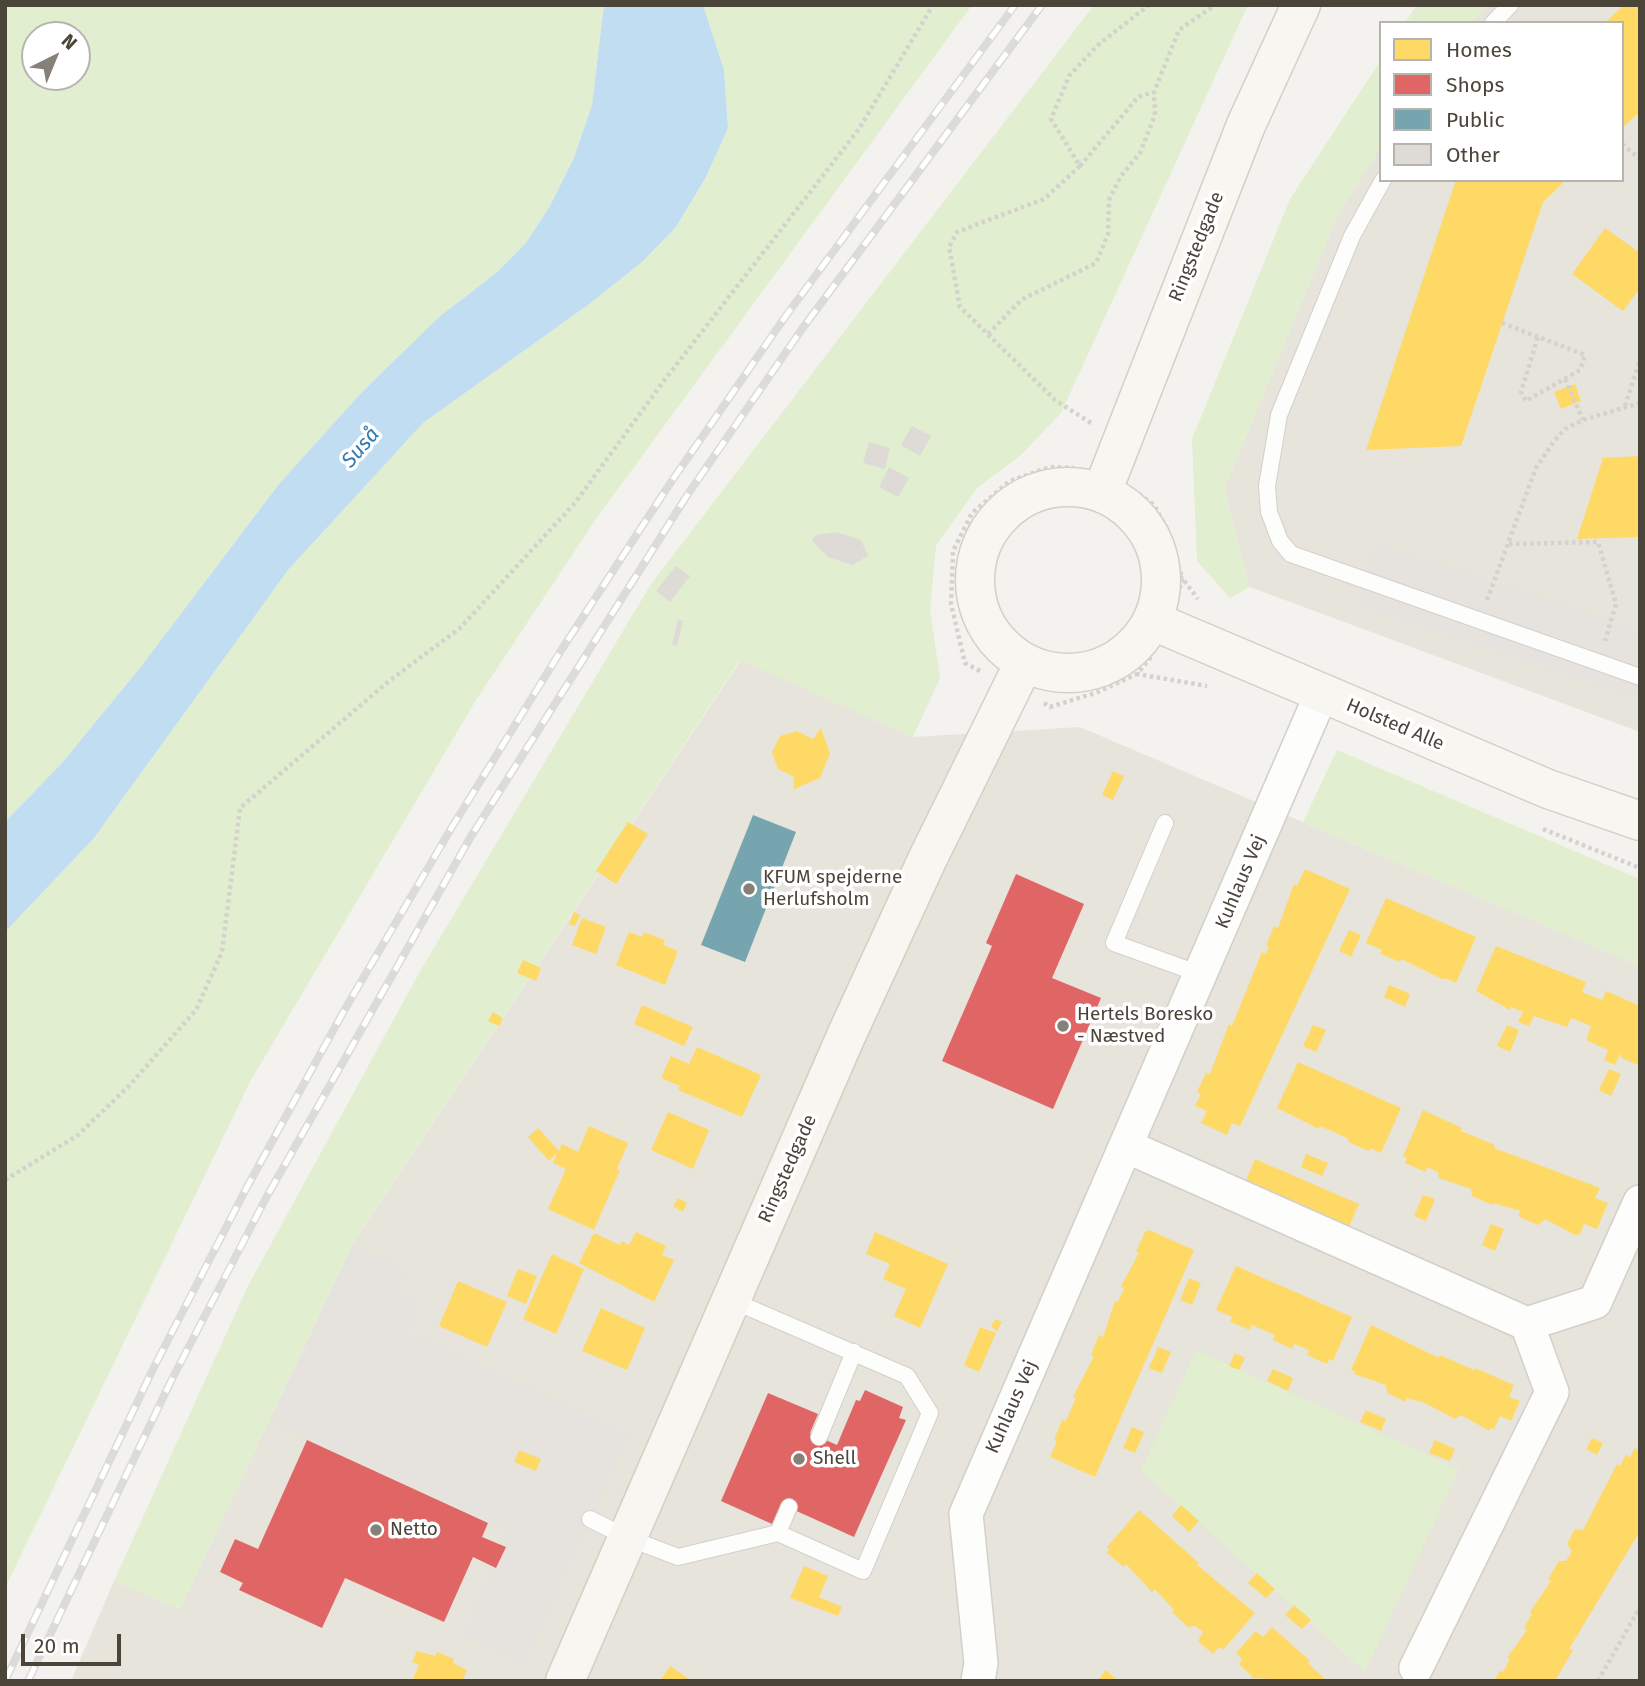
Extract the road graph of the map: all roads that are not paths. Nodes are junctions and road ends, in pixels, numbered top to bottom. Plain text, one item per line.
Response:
1 (1301, 5) edge
2 (1510, 5) edge
3 (1495, 21) edge
4 (1382, 182) edge
5 (1110, 470) junction
6 (1153, 621) junction
7 (1018, 675) junction
8 (1640, 677) edge
9 (1321, 695) junction
10 (1640, 821) edge
11 (1165, 823) dead end
12 (1200, 974) junction
13 (1126, 1146) junction
14 (1640, 1202) edge
15 (732, 1300) junction
16 (1527, 1324) junction
17 (853, 1352) junction
18 (819, 1437) dead end
19 (789, 1507) dead end
20 (590, 1518) dead end
21 (778, 1533) junction
22 (628, 1538) junction
23 (1416, 1668) dead end
24 (565, 1681) edge
25 (978, 1681) edge

1 - 5 street, Ringstedgade
2 - 3 lane
4 - 8 lane
5 - 6 street
5 - 7 street
6 - 7 street
6 - 9 street, Holsted Alle
7 - 15 street, Ringstedgade
9 - 10 street, Holsted Alle
9 - 12 street, Kuhlaus Vej
11 - 12 lane
12 - 13 street, Kuhlaus Vej
13 - 16 street
13 - 25 street, Kuhlaus Vej
14 - 16 street
15 - 17 lane
15 - 22 street, Ringstedgade
16 - 23 street
17 - 18 lane
17 - 21 lane
19 - 21 lane
20 - 22 lane
21 - 22 lane
22 - 24 street, Ringstedgade

